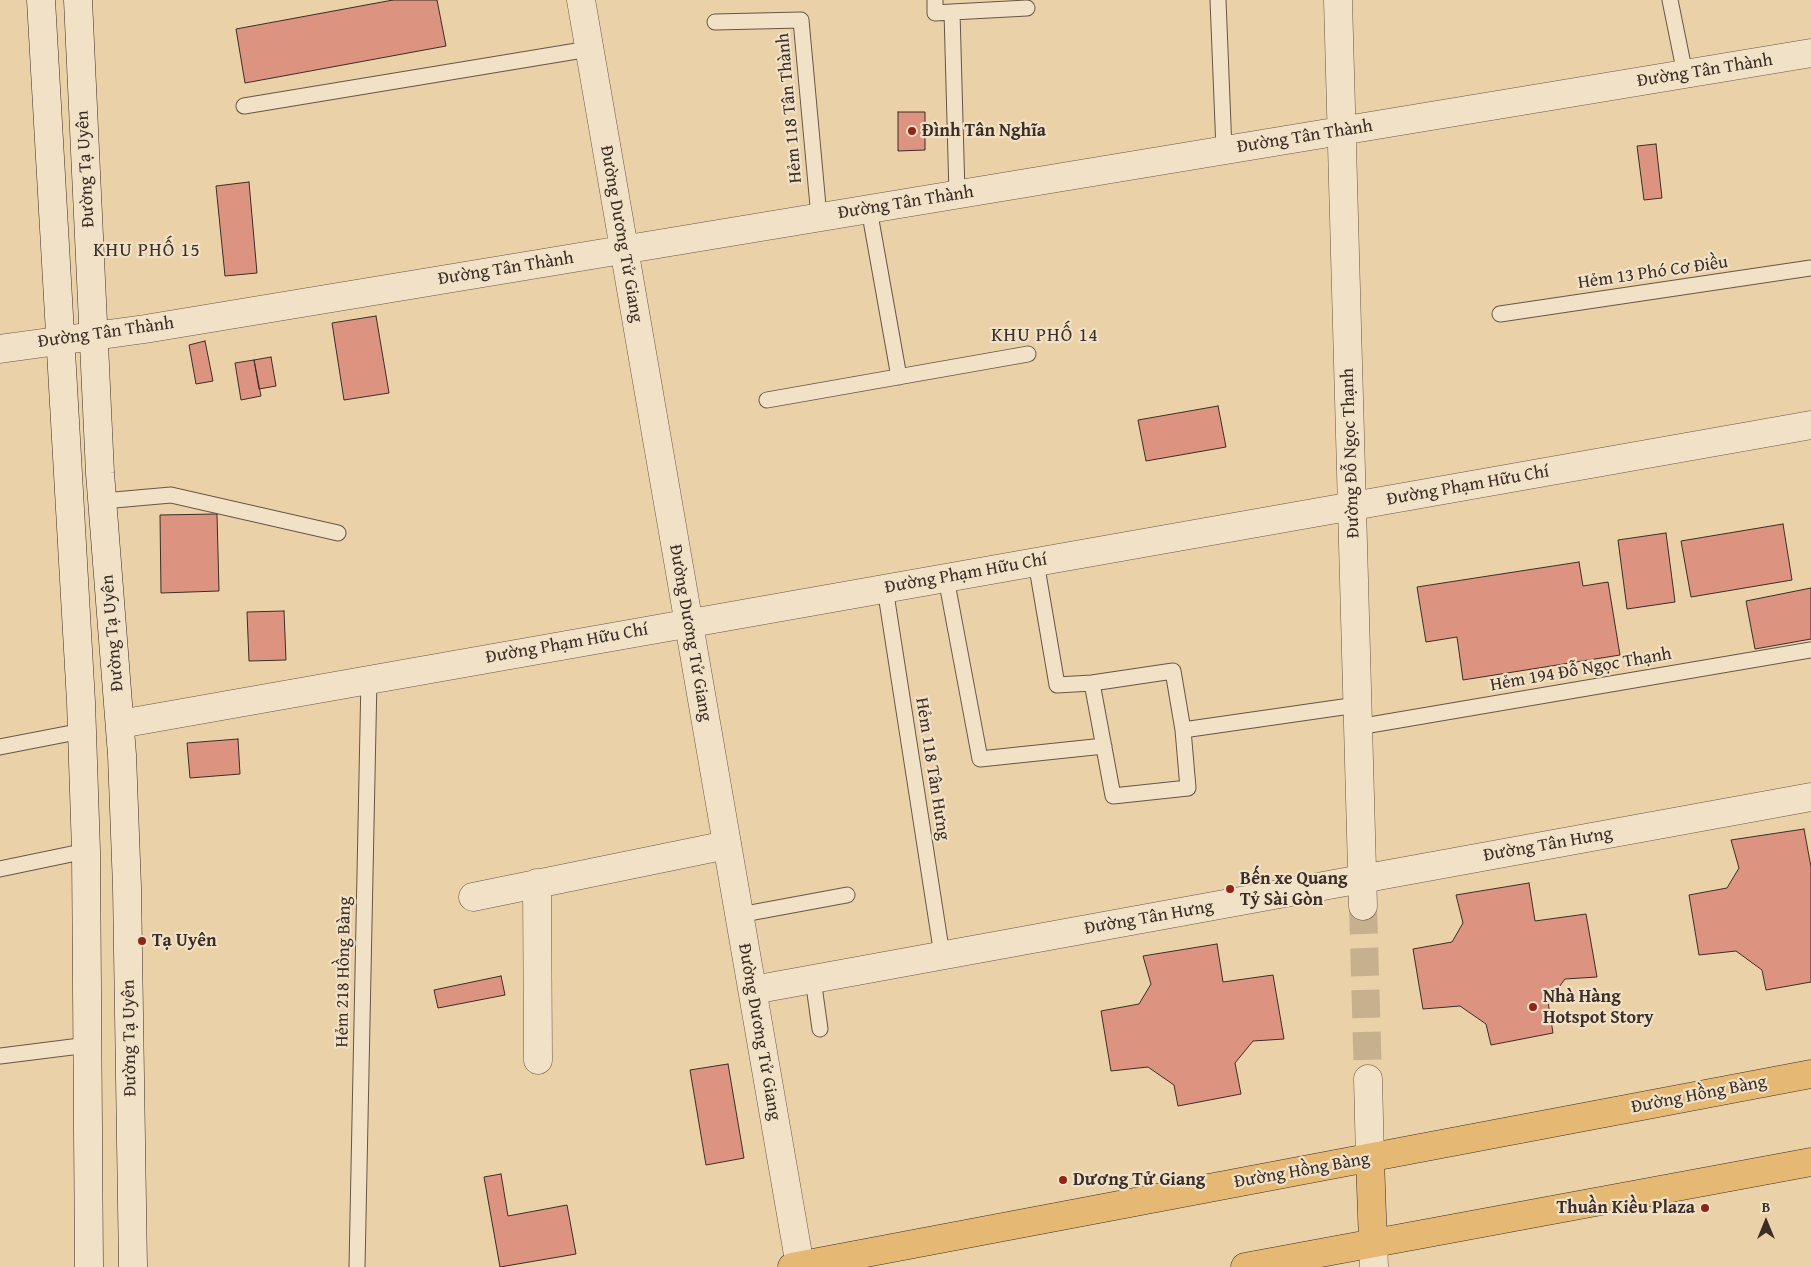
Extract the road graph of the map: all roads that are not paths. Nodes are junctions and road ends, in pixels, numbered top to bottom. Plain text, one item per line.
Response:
1 (41, 0) edge
2 (78, 0) edge
3 (581, 0) edge
4 (934, 0) edge
5 (1218, 0) edge
6 (1338, 0) edge
7 (1670, 0) edge
8 (1027, 8) dead end
9 (952, 12) junction
10 (715, 22) dead end
11 (590, 49) junction
12 (1811, 53) edge
13 (1685, 74) junction
14 (244, 106) dead end
15 (1341, 131) junction
16 (1224, 150) junction
17 (957, 194) junction
18 (869, 209) junction
19 (819, 218) junction
20 (624, 250) junction
21 (1811, 268) edge
22 (1500, 314) dead end
23 (94, 337) junction
24 (61, 339) junction
25 (0, 349) edge
26 (1028, 354) dead end
27 (899, 377) junction
28 (767, 400) dead end
29 (1811, 424) edge
30 (103, 501) junction
31 (1352, 507) junction
32 (338, 532) dead end
33 (1036, 562) junction
34 (946, 578) junction
35 (885, 588) junction
36 (689, 623) junction
37 (1811, 650) edge
38 (369, 678) junction
39 (1092, 683) junction
40 (1358, 716) junction
41 (120, 724) junction
42 (1183, 730) junction
43 (82, 731) junction
44 (1104, 746) junction
45 (0, 747) edge
46 (1811, 797) edge
47 (727, 845) junction
48 (86, 851) junction
49 (0, 869) edge
50 (1362, 880) junction
51 (537, 883) junction
52 (847, 895) dead end
53 (474, 896) dead end
54 (1363, 906) tunnel mouth
55 (739, 915) junction
56 (942, 956) junction
57 (813, 979) junction
58 (753, 990) junction
59 (820, 1029) dead end
60 (88, 1045) junction
61 (0, 1056) edge
62 (538, 1060) dead end
63 (1811, 1074) edge
64 (1368, 1079) tunnel mouth
65 (1370, 1159) junction
66 (1811, 1162) edge
67 (1373, 1255) edge
68 (797, 1266) edge
69 (89, 1267) edge
70 (133, 1267) edge
71 (358, 1267) edge
72 (1245, 1267) edge

1 - 24 street, Đường Tạ Uyên
2 - 23 street, Đường Tạ Uyên
3 - 11 street, Đường Dương Tử Giang
4 - 9 lane
5 - 16 lane
6 - 15 street, Đường Đỗ Ngọc Thạnh
7 - 13 lane
8 - 9 lane
9 - 17 lane
10 - 19 lane, Hẻm 118 Tân Thành
11 - 14 lane
11 - 20 street, Đường Dương Tử Giang
12 - 13 street, Đường Tân Thành
13 - 15 street, Đường Tân Thành
15 - 16 street, Đường Tân Thành
15 - 31 street, Đường Đỗ Ngọc Thạnh
16 - 17 street, Đường Tân Thành
17 - 18 street, Đường Tân Thành
18 - 19 street, Đường Tân Thành
18 - 27 lane
19 - 20 street, Đường Tân Thành
20 - 23 street, Đường Tân Thành
20 - 36 street, Đường Dương Tử Giang
21 - 22 lane, Hẻm 13 Phó Cơ Điều
23 - 24 street, Đường Tân Thành
23 - 30 street, Đường Tạ Uyên
24 - 25 street, Đường Tân Thành
24 - 43 street, Đường Tạ Uyên
26 - 27 lane
27 - 28 lane
29 - 31 street, Đường Phạm Hữu Chí
30 - 32 lane
30 - 41 street, Đường Tạ Uyên
31 - 33 street, Đường Phạm Hữu Chí
31 - 40 street, Đường Đỗ Ngọc Thạnh
33 - 34 street, Đường Phạm Hữu Chí
33 - 39 lane
34 - 35 street, Đường Phạm Hữu Chí
34 - 44 lane
35 - 36 street, Đường Phạm Hữu Chí
35 - 56 lane, Hẻm 118 Tân Hưng
36 - 38 street, Đường Phạm Hữu Chí
36 - 47 street, Đường Dương Tử Giang
37 - 40 lane, Hẻm 194 Đỗ Ngọc Thạnh
38 - 41 street, Đường Phạm Hữu Chí
38 - 71 lane, Hẻm 218 Hồng Bàng
39 - 42 lane
39 - 44 lane
40 - 42 lane, Hẻm 194 Đỗ Ngọc Thạnh
40 - 50 street, Đường Đỗ Ngọc Thạnh
41 - 43 street, Đường Phạm Hữu Chí
41 - 70 street, Đường Tạ Uyên
42 - 44 lane
43 - 45 lane
43 - 48 street, Đường Tạ Uyên
46 - 50 street, Đường Tân Hưng
47 - 51 street
47 - 55 street, Đường Dương Tử Giang
48 - 49 lane
48 - 60 street, Đường Tạ Uyên
50 - 54 street, Đường Đỗ Ngọc Thạnh
50 - 56 street, Đường Tân Hưng
51 - 53 street
51 - 62 street
52 - 55 lane
55 - 58 street, Đường Dương Tử Giang
56 - 57 street, Đường Tân Hưng
57 - 58 street, Đường Tân Hưng
57 - 59 lane
58 - 68 street, Đường Dương Tử Giang
60 - 61 lane
60 - 69 street, Đường Tạ Uyên
63 - 65 main road, Đường Hồng Bàng
64 - 65 street
65 - 67 main road
65 - 68 main road, Đường Hồng Bàng
66 - 67 main road
67 - 72 main road

